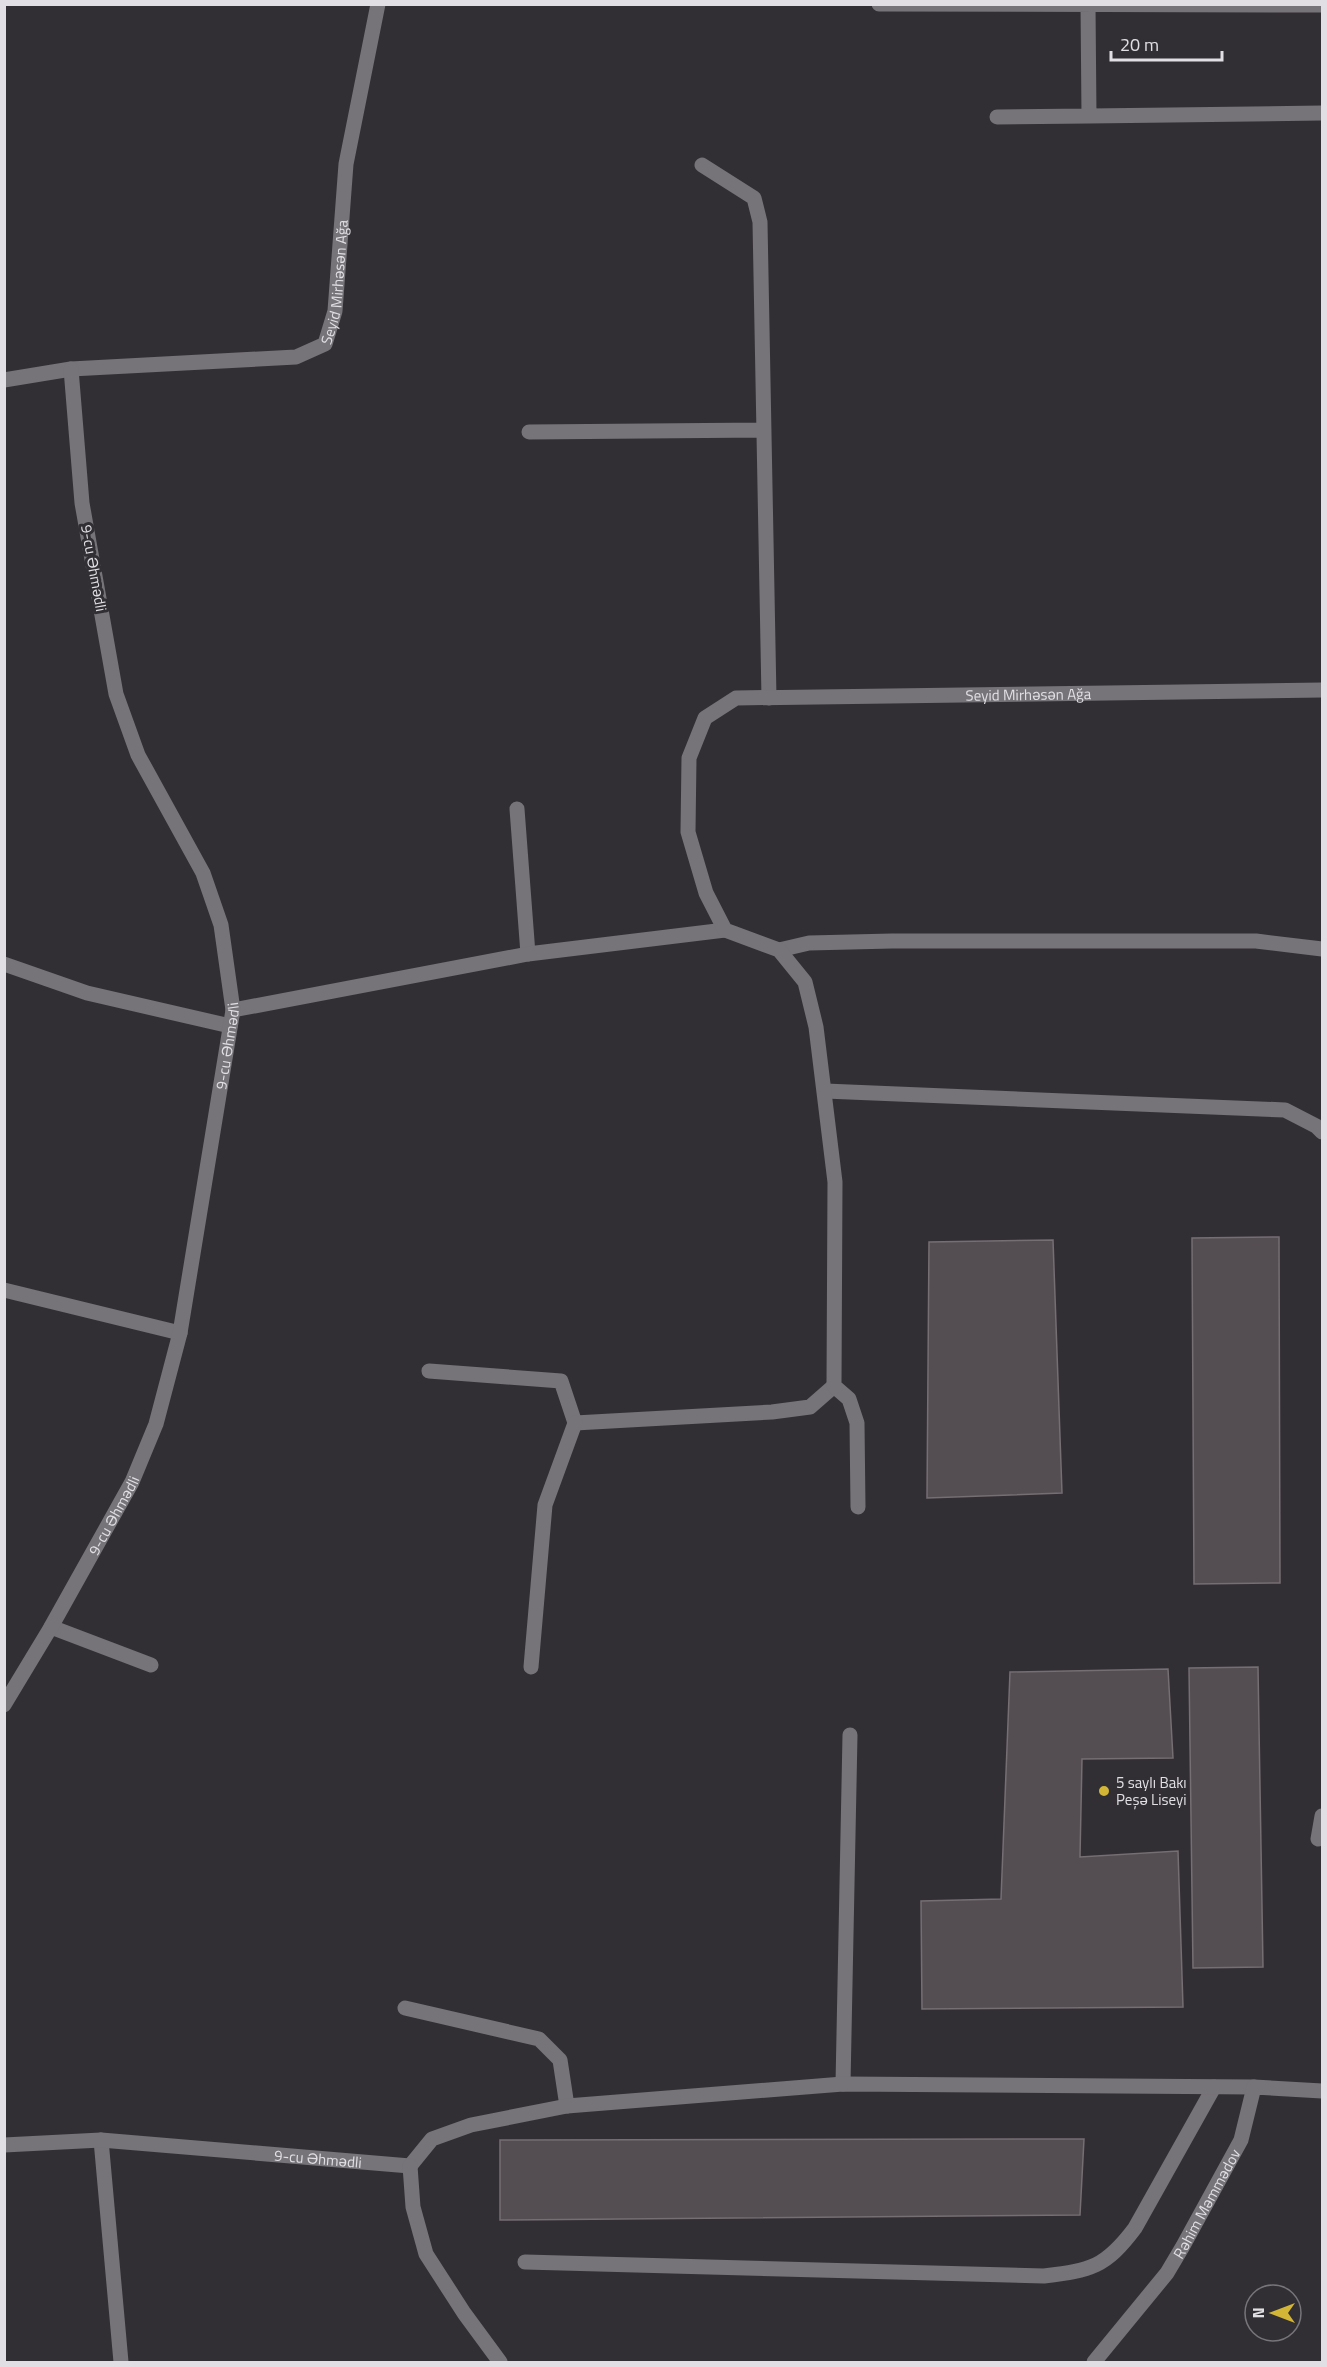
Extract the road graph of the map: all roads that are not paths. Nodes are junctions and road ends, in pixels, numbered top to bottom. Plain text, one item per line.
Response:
1 (378, 4) edge
2 (879, 4) edge
3 (1089, 5) edge
4 (1323, 5) edge
5 (1323, 113) edge
6 (1089, 116) junction
7 (998, 117) dead end
8 (702, 165) dead end
9 (71, 369) junction
10 (4, 380) edge
11 (764, 430) junction
12 (530, 432) dead end
13 (1323, 690) edge
14 (769, 698) junction
15 (517, 809) dead end
16 (725, 930) junction
17 (1323, 949) edge
18 (779, 950) junction
19 (528, 954) junction
20 (4, 964) edge
21 (233, 1010) junction
22 (230, 1026) junction
23 (825, 1091) junction
24 (1323, 1132) edge
25 (4, 1290) edge
26 (180, 1333) junction
27 (429, 1371) dead end
28 (834, 1386) junction
29 (575, 1423) junction
30 (858, 1507) dead end
31 (51, 1627) junction
32 (151, 1665) dead end
33 (531, 1667) dead end
34 (4, 1705) edge
35 (850, 1736) dead end
36 (1323, 1816) edge
37 (1318, 1839) dead end
38 (405, 2008) dead end
39 (843, 2084) junction
40 (1214, 2087) junction
41 (1254, 2087) junction
42 (1323, 2091) edge
43 (567, 2106) junction
44 (102, 2140) junction
45 (4, 2145) edge
46 (410, 2166) junction
47 (525, 2262) dead end
48 (121, 2362) edge
49 (500, 2362) edge
50 (1094, 2362) edge

1 - 9 street, Seyid Mirhəsən Ağa
2 - 3 street
3 - 4 street
3 - 6 street
5 - 6 street
6 - 7 street
8 - 11 street
9 - 10 street, Seyid Mirhəsən Ağa
9 - 21 street, 9-cu Əhmədli
11 - 12 street
11 - 14 street
13 - 14 street, Seyid Mirhəsən Ağa
14 - 16 street, Seyid Mirhəsən Ağa
15 - 19 street
16 - 18 street
16 - 19 street
17 - 18 street
18 - 23 street
19 - 21 street
20 - 22 street
21 - 22 street, 9-cu Əhmədli
22 - 26 street, 9-cu Əhmədli
23 - 24 street
23 - 28 street
25 - 26 street
26 - 31 street, 9-cu Əhmədli
27 - 29 street
28 - 29 street
28 - 30 street
29 - 33 street
31 - 32 street
31 - 34 street, 9-cu Əhmədli
35 - 39 street
36 - 37 street
38 - 43 street
39 - 40 street
39 - 43 street
40 - 41 street
40 - 47 street
41 - 42 street
41 - 50 street, Rəhim Məmmədov
43 - 46 street
44 - 45 street, 9-cu Əhmədli
44 - 46 street, 9-cu Əhmədli
44 - 48 street
46 - 49 street

